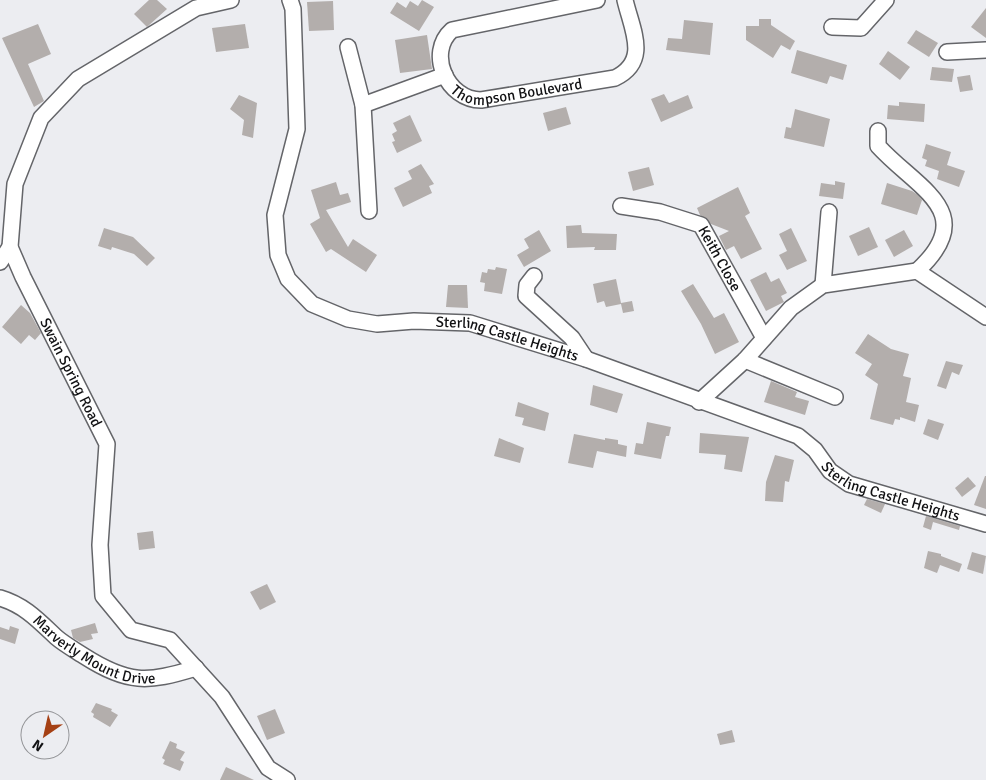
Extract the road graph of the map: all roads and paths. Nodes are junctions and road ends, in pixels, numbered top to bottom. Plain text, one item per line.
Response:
1 (231, 0) edge
2 (290, 0) edge
3 (597, 0) edge
4 (626, 0) edge
5 (886, 0) edge
6 (832, 28) dead end
7 (348, 47) dead end
8 (986, 50) edge
9 (947, 52) dead end
10 (445, 75) junction
11 (364, 105) junction
12 (878, 131) dead end
13 (621, 206) dead end
14 (369, 211) dead end
15 (829, 212) dead end
16 (10, 247) junction
17 (0, 262) edge
18 (917, 271) junction
19 (534, 276) dead end
20 (823, 285) junction
21 (986, 316) edge
22 (764, 338) junction
23 (586, 359) junction
24 (745, 360) junction
25 (835, 397) dead end
26 (699, 402) junction
27 (986, 524) edge
28 (0, 598) edge
29 (196, 668) junction
30 (286, 780) edge

1 - 16 street, Swain Spring Road
2 - 23 street, Sterling Castle Heights
3 - 10 street, Thompson Boulevard
4 - 10 street, Thompson Boulevard
5 - 6 street
7 - 11 street
8 - 9 street
10 - 11 street
11 - 14 street
12 - 18 street
13 - 22 street, Keith Close
15 - 20 street
16 - 17 street
16 - 29 street, Swain Spring Road
18 - 20 street
18 - 21 street
19 - 23 street
20 - 22 street
22 - 24 street
23 - 26 street, Sterling Castle Heights
24 - 25 street
24 - 26 street
26 - 27 street, Sterling Castle Heights
28 - 29 street, Marverly Mount Drive
29 - 30 street, Swain Spring Road

